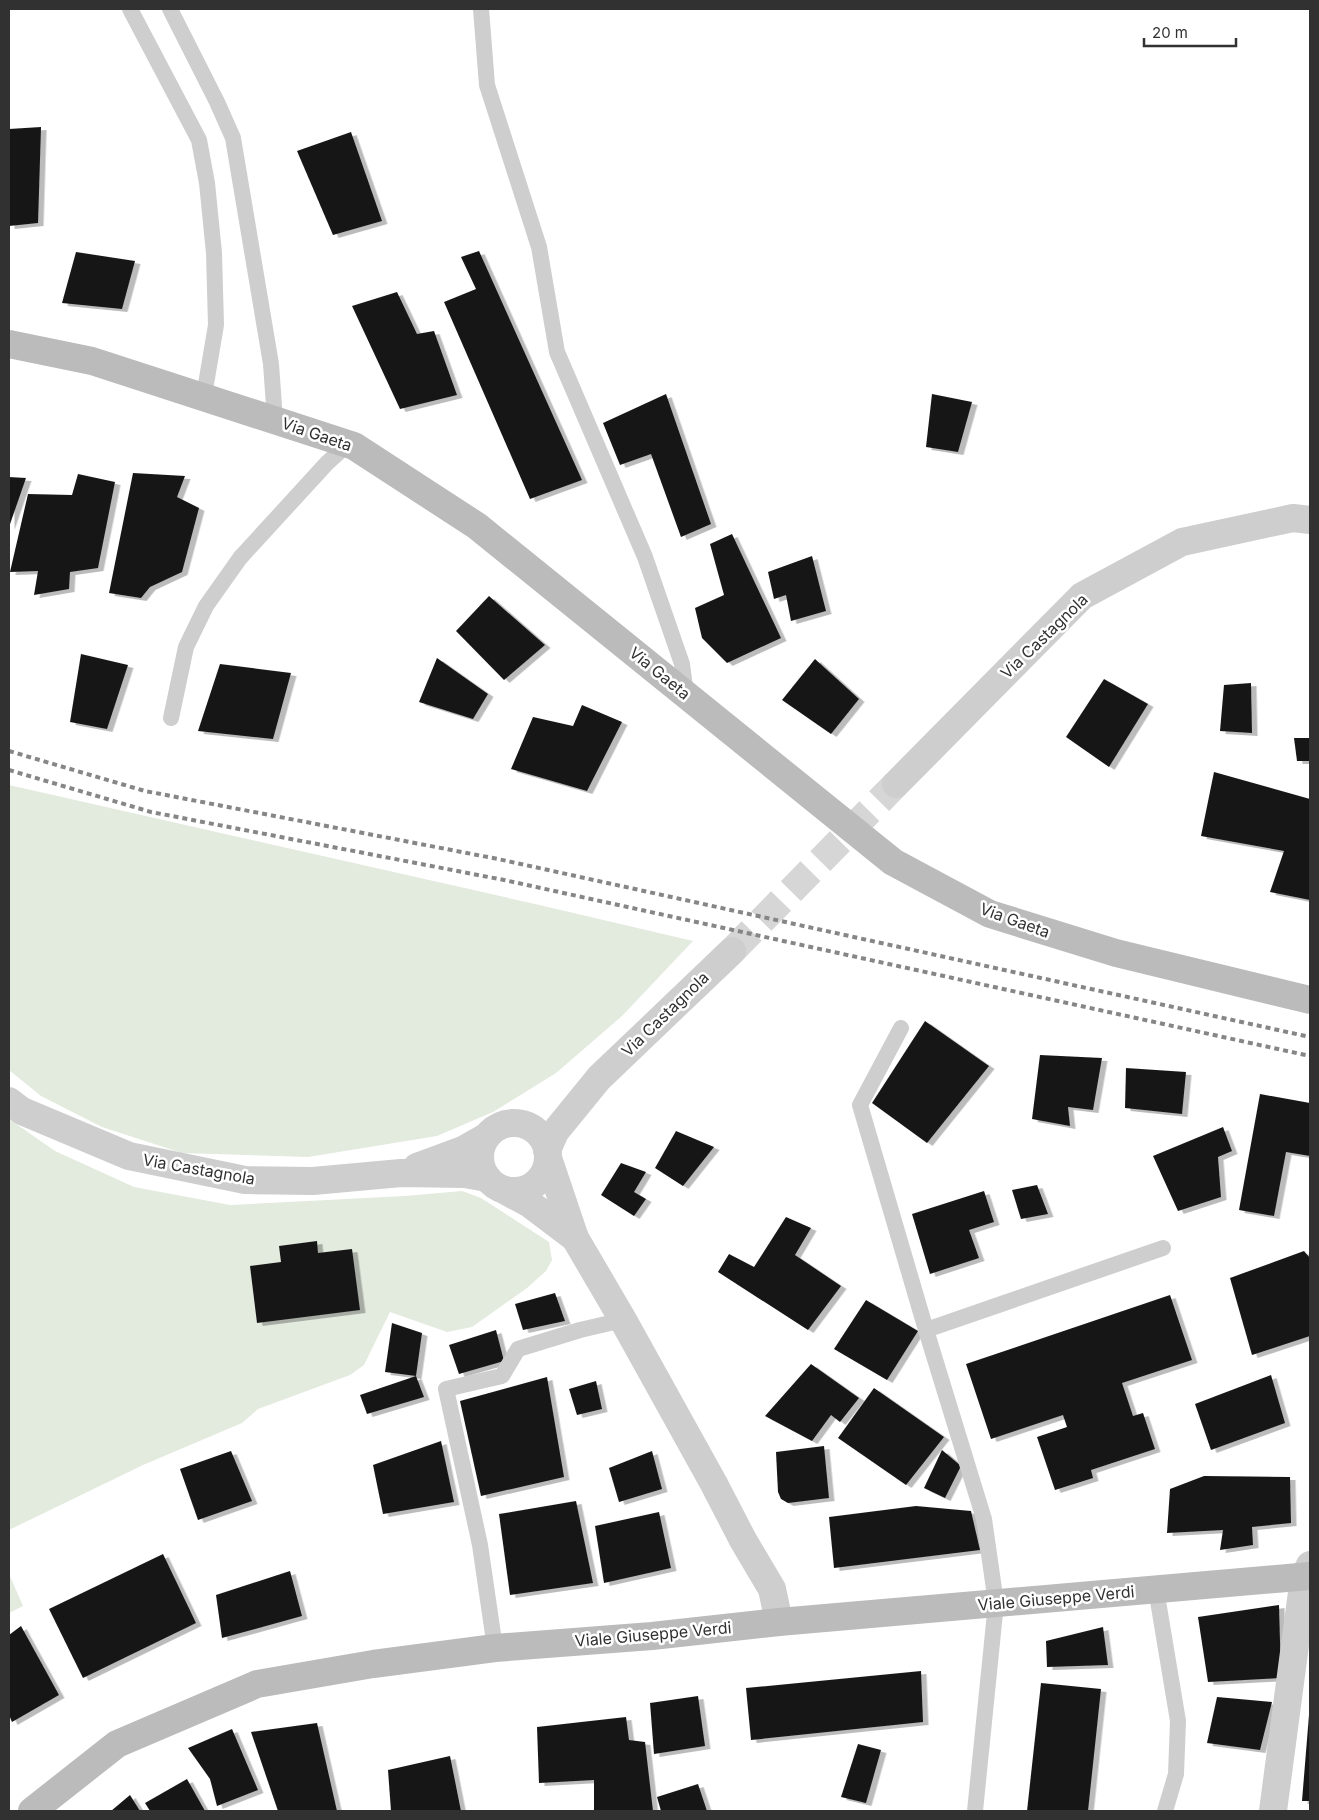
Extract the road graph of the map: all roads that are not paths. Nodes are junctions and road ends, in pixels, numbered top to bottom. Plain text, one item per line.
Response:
1 (130, 9) edge
2 (170, 9) edge
3 (481, 9) edge
4 (9, 344) edge
5 (204, 396) junction
6 (275, 420) junction
7 (348, 444) junction
8 (1310, 520) edge
9 (686, 694) junction
10 (171, 718) dead end
11 (896, 784) tunnel mouth
12 (732, 951) tunnel mouth
13 (1310, 1000) edge
14 (901, 1028) dead end
15 (599, 1078) junction
16 (9, 1101) edge
17 (516, 1123) junction
18 (486, 1137) junction
19 (547, 1154) junction
20 (401, 1172) junction
21 (496, 1184) junction
22 (574, 1238) junction
23 (1163, 1248) dead end
24 (623, 1320) junction
25 (926, 1330) junction
26 (1308, 1573) edge
27 (1156, 1590) junction
28 (996, 1603) junction
29 (779, 1622) junction
30 (495, 1648) junction
31 (32, 1811) edge
32 (975, 1811) edge
33 (1165, 1811) edge
34 (1273, 1811) edge

1 - 5 lane
2 - 6 lane
3 - 9 lane
4 - 5 street, Via Gaeta
5 - 6 street, Via Gaeta
6 - 7 street, Via Gaeta
7 - 9 street, Via Gaeta
7 - 10 lane
8 - 11 street, Via Castagnola
9 - 13 street, Via Gaeta
12 - 15 street, Via Castagnola
14 - 25 lane
15 - 17 street
15 - 19 street
16 - 20 street, Via Castagnola
17 - 18 street
17 - 19 street
18 - 20 street
18 - 21 street
19 - 21 street
19 - 22 street
20 - 21 street
21 - 22 street
22 - 24 street
23 - 25 lane
24 - 29 street
24 - 30 lane
25 - 28 lane
26 - 27 street, Viale Giuseppe Verdi
26 - 34 street
27 - 28 street, Viale Giuseppe Verdi
27 - 33 lane
28 - 29 street, Viale Giuseppe Verdi
28 - 32 lane
29 - 30 street, Viale Giuseppe Verdi
30 - 31 street, Viale Giuseppe Verdi

